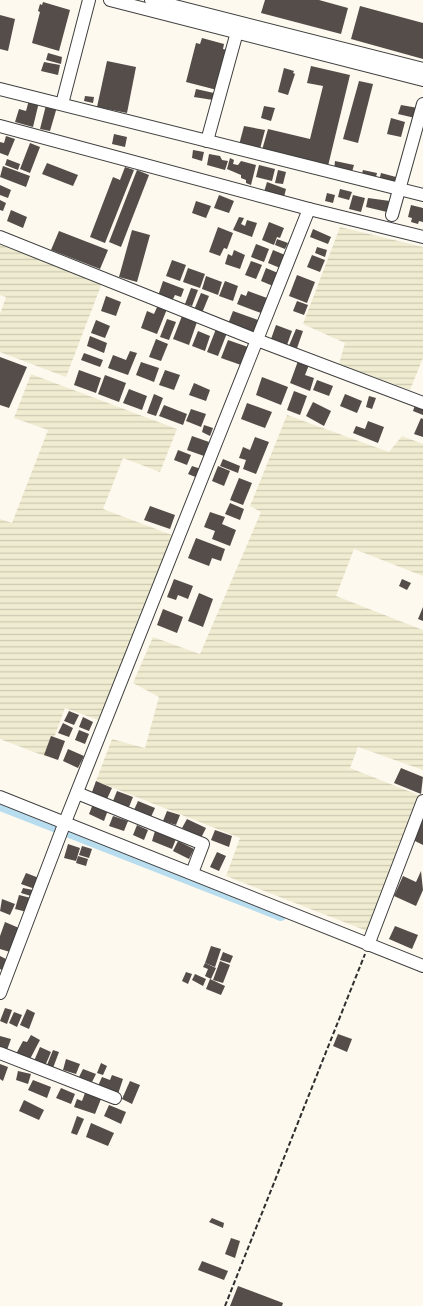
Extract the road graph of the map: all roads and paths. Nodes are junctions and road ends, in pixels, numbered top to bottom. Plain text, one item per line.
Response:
1 (89, 0) edge
2 (110, 0) edge
3 (151, 0) edge
4 (237, 32) junction
5 (423, 69) edge
6 (423, 80) edge
7 (0, 89) edge
8 (62, 104) junction
9 (423, 104) edge
10 (0, 126) edge
11 (207, 141) junction
12 (400, 189) junction
13 (423, 195) edge
14 (309, 209) junction
15 (392, 216) junction
16 (369, 223) junction
17 (418, 236) edge
18 (0, 237) edge
19 (257, 340) junction
20 (423, 404) edge
21 (77, 793) junction
22 (0, 798) edge
23 (423, 801) edge
24 (65, 822) junction
25 (192, 873) junction
26 (368, 945) junction
27 (423, 966) edge
28 (0, 993) edge
29 (0, 1052) edge
30 (115, 1098) dead end
31 (225, 1306) edge

1 - 8 street
2 - 4 street
3 - 5 street
4 - 6 street
4 - 11 street
7 - 8 street
8 - 11 street
9 - 12 street
10 - 14 street
11 - 12 street
12 - 13 street
12 - 15 street
14 - 16 street
14 - 19 street
15 - 16 street
15 - 17 street
16 - 17 street
18 - 19 street
19 - 20 street
19 - 21 street
21 - 24 street
21 - 25 street
22 - 24 street
23 - 26 street
24 - 25 street
24 - 28 street
25 - 26 street
26 - 27 street
26 - 31 path
29 - 30 street

